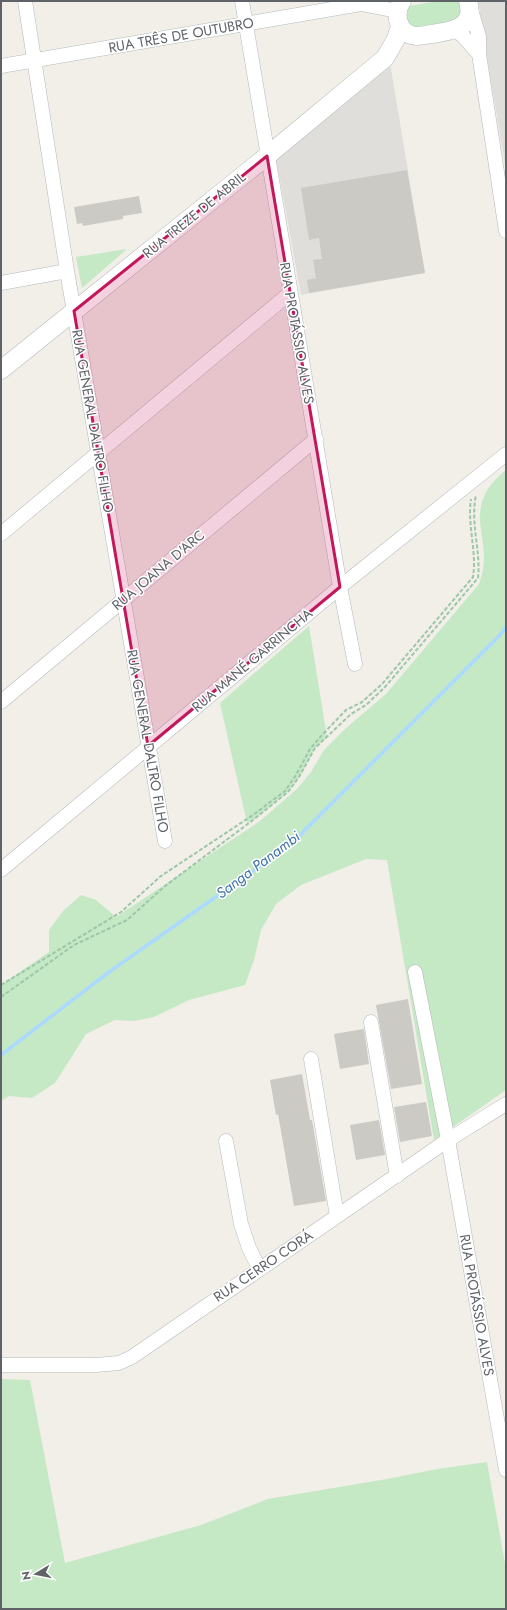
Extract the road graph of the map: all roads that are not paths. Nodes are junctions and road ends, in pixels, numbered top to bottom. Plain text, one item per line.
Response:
1 (25, 1) edge
2 (242, 1) edge
3 (364, 2) edge
4 (469, 4) edge
5 (400, 13) edge
6 (245, 24) junction
7 (455, 30) junction
8 (417, 36) junction
9 (479, 54) junction
10 (385, 58) junction
11 (34, 60) junction
12 (1, 66) edge
13 (267, 156) junction
14 (506, 231) edge
15 (67, 271) junction
16 (1, 283) edge
17 (290, 293) junction
18 (74, 311) junction
19 (1, 370) edge
20 (316, 438) junction
21 (98, 452) junction
22 (506, 454) edge
23 (1, 534) edge
24 (340, 587) junction
25 (124, 600) junction
26 (355, 664) dead end
27 (1, 702) edge
28 (148, 746) junction
29 (165, 841) dead end
30 (1, 870) edge
31 (415, 972) dead end
32 (371, 1022) dead end
33 (311, 1059) dead end
34 (506, 1104) edge
35 (448, 1140) junction
36 (226, 1141) dead end
37 (397, 1176) junction
38 (337, 1216) junction
39 (259, 1268) junction
40 (1, 1365) edge
41 (506, 1470) edge

1 - 11 street, RUA GENERAL DALTRO FILHO
2 - 6 street, RUA PROTÁSSIO ALVES
3 - 5 street, RUA TRÊS DE OUTUBRO
3 - 6 street, RUA TRÊS DE OUTUBRO
4 - 7 street
4 - 9 street
5 - 8 street
5 - 10 street, RUA TREZE DE ABRIL
6 - 11 street, RUA TRÊS DE OUTUBRO
6 - 13 street, RUA PROTÁSSIO ALVES
7 - 8 street
7 - 9 street
8 - 10 street, RUA TREZE DE ABRIL
9 - 14 street
10 - 13 street, RUA TREZE DE ABRIL
11 - 12 street, RUA TRÊS DE OUTUBRO
11 - 15 street, RUA GENERAL DALTRO FILHO
13 - 17 street, RUA PROTÁSSIO ALVES
13 - 18 street, RUA TREZE DE ABRIL
15 - 16 street
15 - 18 street, RUA GENERAL DALTRO FILHO
17 - 20 street, RUA PROTÁSSIO ALVES
17 - 21 street
18 - 19 street, RUA TREZE DE ABRIL
18 - 21 street, RUA GENERAL DALTRO FILHO
20 - 24 street, RUA PROTÁSSIO ALVES
20 - 25 street, RUA JOANA D'ARC
21 - 23 street
21 - 25 street, RUA GENERAL DALTRO FILHO
22 - 24 street, RUA MANÉ GARRINCHA
24 - 26 street, RUA PROTÁSSIO ALVES
24 - 28 street, RUA MANÉ GARRINCHA
25 - 27 street, RUA JOANA D'ARC
25 - 28 street, RUA GENERAL DALTRO FILHO
28 - 29 street, RUA GENERAL DALTRO FILHO
28 - 30 street, RUA MANÉ GARRINCHA
31 - 35 street, RUA PROTÁSSIO ALVES
32 - 37 street
33 - 38 street
34 - 35 street, RUA CERRO CORÁ
35 - 37 street, RUA CERRO CORÁ
35 - 41 street, RUA PROTÁSSIO ALVES
36 - 39 street
37 - 38 street, RUA CERRO CORÁ
38 - 39 street, RUA CERRO CORÁ
39 - 40 street, RUA CERRO CORÁ

